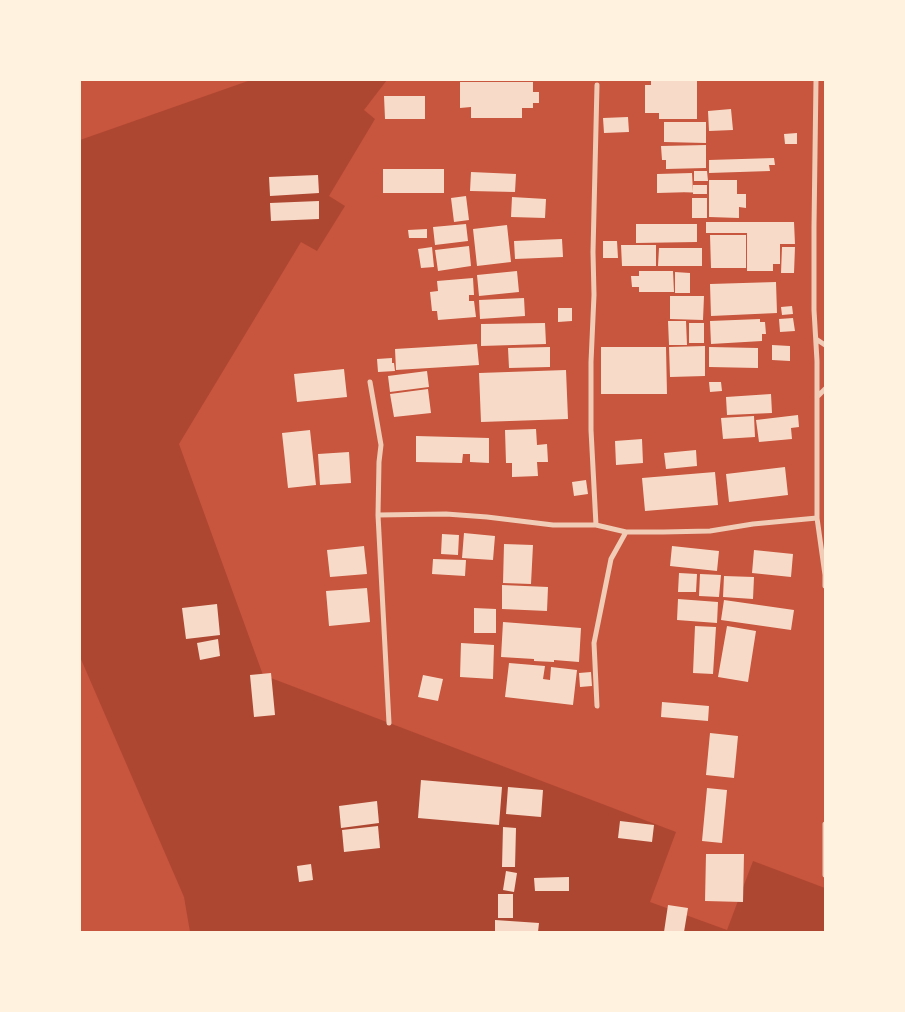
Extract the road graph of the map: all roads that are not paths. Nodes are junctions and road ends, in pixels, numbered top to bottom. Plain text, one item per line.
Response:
1 (816, 80) edge
2 (597, 85) dead end
3 (816, 339) junction
4 (825, 345) edge
5 (370, 382) dead end
6 (825, 389) edge
7 (817, 397) junction
8 (378, 515) junction
9 (817, 518) junction
10 (596, 525) junction
11 (626, 532) junction
12 (825, 586) edge
13 (597, 706) dead end
14 (389, 723) dead end
15 (825, 824) edge
16 (825, 875) edge

1 - 3 street
2 - 10 street
3 - 4 street
3 - 7 street
5 - 8 street
6 - 7 street
7 - 9 street
8 - 10 street
8 - 14 street
9 - 11 street
9 - 12 street
10 - 11 street
11 - 13 street
15 - 16 street

